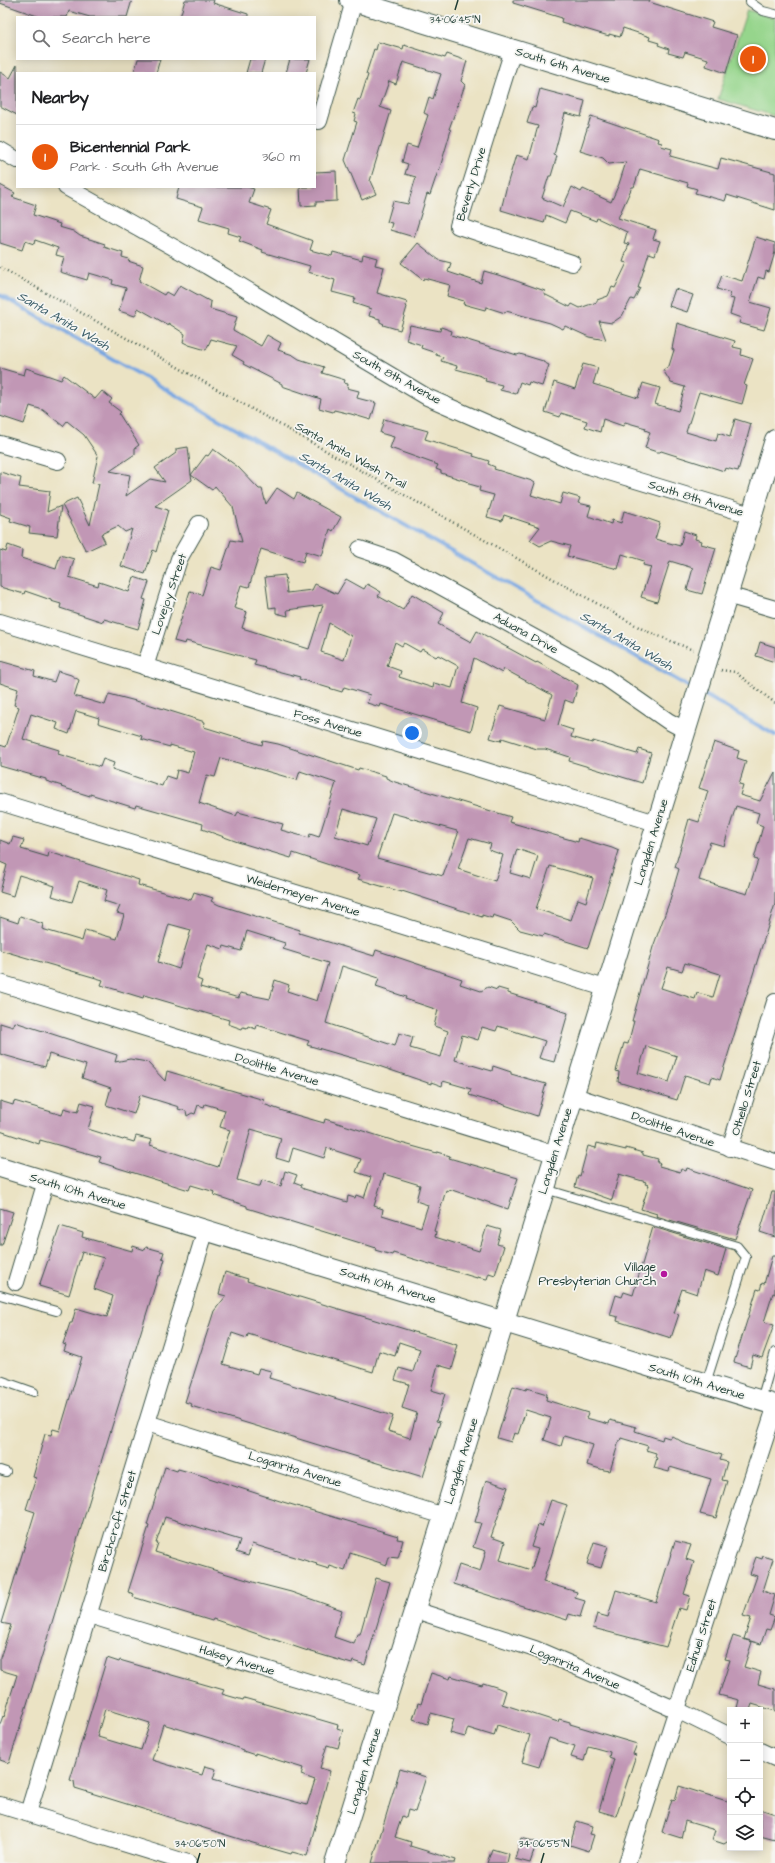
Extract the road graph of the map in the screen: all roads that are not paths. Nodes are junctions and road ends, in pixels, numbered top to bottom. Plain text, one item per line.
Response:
1 (750, 0) edge
2 (352, 1) edge
3 (775, 14) edge
4 (513, 50) junction
5 (319, 121) dead end
6 (775, 130) edge
7 (0, 150) edge
8 (16, 159) edge
9 (68, 188) edge
10 (572, 263) dead end
11 (775, 440) edge
12 (0, 444) edge
13 (58, 461) dead end
14 (751, 515) junction
15 (199, 524) dead end
16 (360, 550) dead end
17 (727, 595) junction
18 (775, 610) edge
19 (0, 622) edge
20 (145, 667) junction
21 (686, 730) junction
22 (0, 802) edge
23 (656, 823) junction
24 (0, 983) edge
25 (606, 988) junction
26 (775, 1002) edge
27 (572, 1095) junction
28 (730, 1148) junction
29 (554, 1154) junction
30 (775, 1162) edge
31 (0, 1167) edge
32 (46, 1181) junction
33 (544, 1189) junction
34 (206, 1229) junction
35 (16, 1282) dead end
36 (0, 1295) edge
37 (56, 1311) dead end
38 (504, 1321) junction
39 (775, 1352) edge
40 (0, 1380) edge
41 (706, 1384) junction
42 (34, 1392) dead end
43 (770, 1405) edge
44 (147, 1423) junction
45 (444, 1516) junction
46 (415, 1610) junction
47 (90, 1615) junction
48 (384, 1705) junction
49 (677, 1710) junction
50 (727, 1735) edge
51 (763, 1752) edge
52 (775, 1758) edge
53 (0, 1805) edge
54 (28, 1813) junction
55 (188, 1863) edge
56 (335, 1863) edge
57 (627, 1863) edge

1 - 3 lane
2 - 4 street, South 6th Avenue
2 - 5 street
4 - 6 street, South 6th Avenue
4 - 10 street, Beverly Drive
7 - 8 street
9 - 14 street, South 8th Avenue
11 - 14 street, Longden Avenue
12 - 13 street
14 - 17 street, Longden Avenue
15 - 20 street, Lovejoy Street
16 - 21 street, Aduana Drive
17 - 18 street
17 - 21 street, Longden Avenue
19 - 20 street, Foss Avenue
20 - 23 street, Foss Avenue
21 - 23 street, Longden Avenue
22 - 25 street, Weidermeyer Avenue
23 - 25 street, Longden Avenue
24 - 29 street, Doolittle Avenue
25 - 27 street, Longden Avenue
26 - 28 street, Othello Street
27 - 28 street, Doolittle Avenue
27 - 29 street, Longden Avenue
28 - 30 street, Doolittle Avenue
29 - 33 street, Longden Avenue
31 - 32 street, South 10th Avenue
32 - 34 street, South 10th Avenue
32 - 35 street
33 - 38 street, Longden Avenue
33 - 41 lane
34 - 38 street, South 10th Avenue
34 - 44 street, Birchcroft Street
36 - 37 lane
38 - 41 street, South 10th Avenue
38 - 45 street, Longden Avenue
39 - 43 lane
40 - 42 lane
41 - 43 street, South 10th Avenue
43 - 49 street, Ednuel Street
44 - 45 street, Loganrita Avenue
44 - 47 street, Birchcroft Street
45 - 46 street, Longden Avenue
46 - 48 street, Longden Avenue
46 - 49 street, Loganrita Avenue
47 - 48 street, Halsey Avenue
47 - 54 street, Birchcroft Street
48 - 56 street, Longden Avenue
49 - 50 street, Loganrita Avenue
49 - 57 street, Ednuel Street
51 - 52 street
53 - 54 street
54 - 55 street

